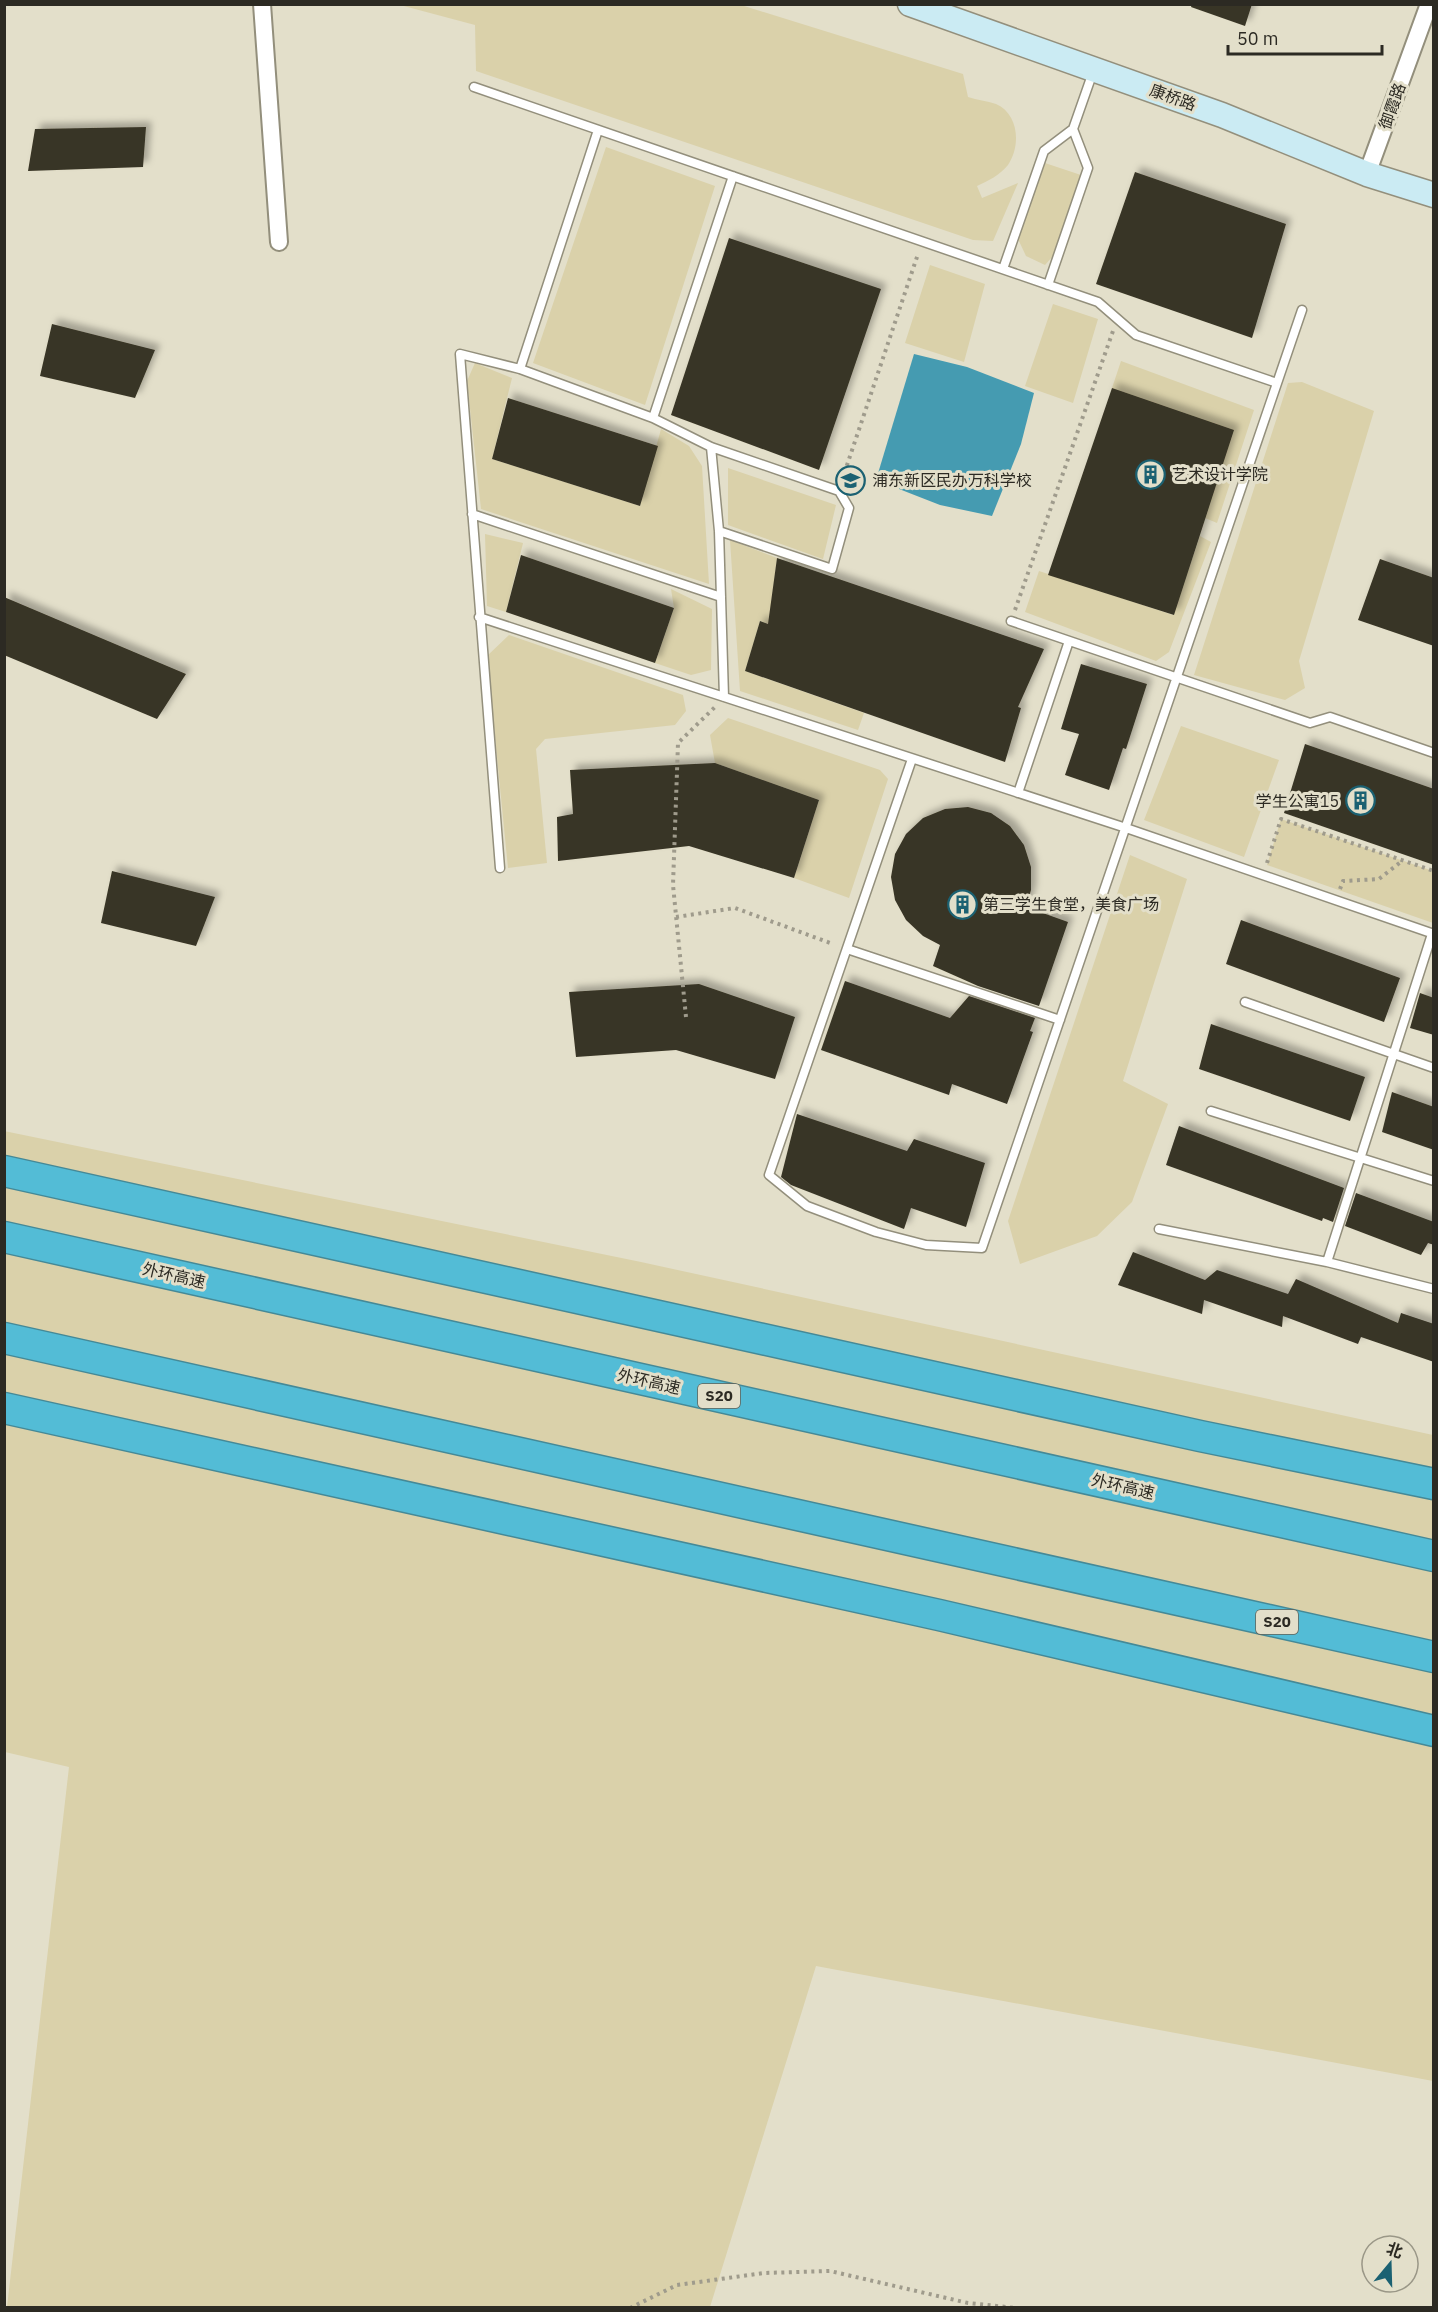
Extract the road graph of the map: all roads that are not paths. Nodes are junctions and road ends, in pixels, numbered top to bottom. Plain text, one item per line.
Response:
1 (262, 4) edge
2 (910, 4) edge
3 (1429, 4) edge
4 (1094, 69) junction
5 (474, 87) dead end
6 (1073, 129) junction
7 (598, 130) junction
8 (1367, 174) junction
9 (733, 177) junction
10 (1434, 195) edge
11 (279, 242) dead end
12 (1003, 269) junction
13 (1048, 285) junction
14 (1302, 310) dead end
15 (520, 369) junction
16 (1277, 383) junction
17 (653, 418) junction
18 (711, 447) junction
19 (472, 514) junction
20 (719, 531) junction
21 (721, 597) junction
22 (479, 617) junction
23 (1011, 621) road end
24 (1069, 641) junction
25 (1177, 677) junction
26 (724, 698) junction
27 (1434, 753) edge
28 (912, 759) junction
29 (1018, 793) junction
30 (1126, 828) junction
31 (500, 868) dead end
32 (1433, 934) edge
33 (847, 949) junction
34 (1245, 1002) dead end
35 (1060, 1020) junction
36 (1393, 1055) junction
37 (1434, 1068) edge
38 (1211, 1111) dead end
39 (1360, 1160) junction
40 (4, 1171) edge
41 (1434, 1181) edge
42 (1159, 1229) dead end
43 (4, 1237) edge
44 (1327, 1262) junction
45 (1434, 1289) edge
46 (4, 1338) edge
47 (4, 1408) edge
48 (1434, 1484) edge
49 (1434, 1556) edge
50 (1434, 1657) edge
51 (1434, 1731) edge

1 - 11 street
2 - 4 main road, 康桥路
3 - 8 street, 御霞路
4 - 6 lane
4 - 8 main road, 康桥路
5 - 7 lane
6 - 12 lane
6 - 13 lane
7 - 9 lane
7 - 15 lane
8 - 10 main road, 康桥路
9 - 12 lane
9 - 17 lane
12 - 13 lane
13 - 16 lane
14 - 16 lane
15 - 17 lane
15 - 19 lane
16 - 25 lane
17 - 18 lane
18 - 20 lane
18 - 20 lane
19 - 21 lane
19 - 22 lane
20 - 21 lane
21 - 26 lane
22 - 26 lane
22 - 31 lane
23 - 24 lane
24 - 25 lane
24 - 29 lane
25 - 27 lane
25 - 30 lane
26 - 28 lane
28 - 29 lane
28 - 33 lane
29 - 30 lane
30 - 32 lane
30 - 35 lane
32 - 36 lane
33 - 35 lane
33 - 35 lane
34 - 36 lane
36 - 37 lane
36 - 39 lane
38 - 39 lane
39 - 41 lane
39 - 44 lane
40 - 48 highway
42 - 44 lane
43 - 49 highway, 外环高速 / S20
44 - 45 lane
46 - 50 highway, S20
47 - 51 highway

